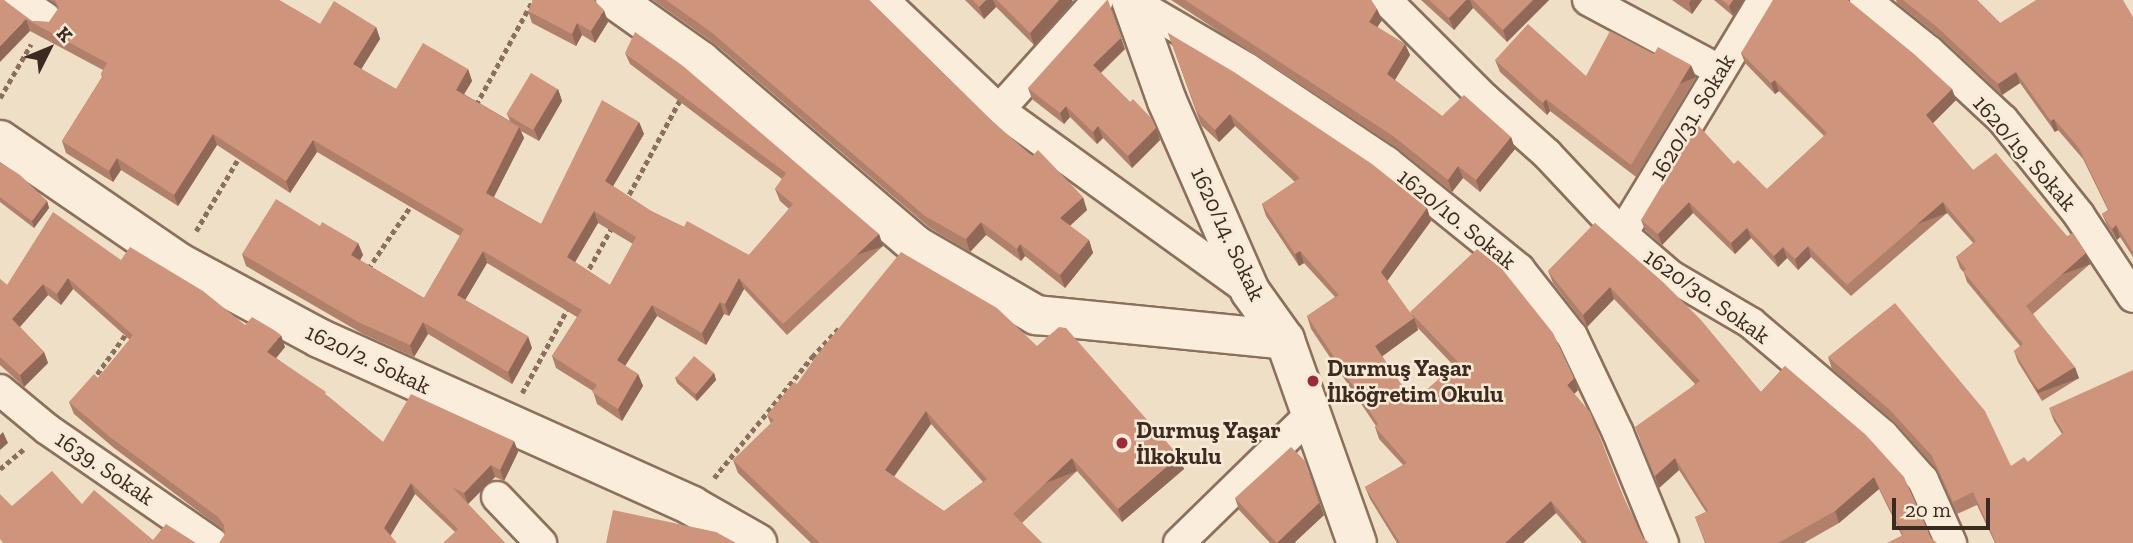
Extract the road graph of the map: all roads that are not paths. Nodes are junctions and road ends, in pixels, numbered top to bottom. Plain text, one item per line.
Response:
1 (19, 0) edge
2 (615, 0) edge
3 (883, 0) edge
4 (1120, 0) edge
5 (1386, 0) edge
6 (1588, 0) edge
7 (1763, 0) edge
8 (1865, 0) edge
9 (46, 19) edge
10 (1719, 70) junction
11 (999, 110) junction
12 (0, 140) edge
13 (1622, 234) junction
14 (1250, 291) junction
15 (2133, 297) edge
16 (1285, 340) junction
17 (0, 390) edge
18 (1311, 414) junction
19 (497, 497) dead end
20 (212, 543) edge
21 (541, 543) edge
22 (757, 543) edge
23 (1179, 543) edge
24 (1357, 543) edge
25 (1663, 543) edge
26 (1951, 543) edge

1 - 9 street
2 - 16 main road
3 - 11 street
4 - 11 street
4 - 14 main road, 1620/14. Sokak
4 - 25 street, 1620/10. Sokak
5 - 13 street, 1620/30. Sokak
6 - 10 street
7 - 10 street, 1620/31. Sokak
8 - 15 street, 1620/19. Sokak
10 - 13 street, 1620/31. Sokak
11 - 14 street
12 - 22 main road, 1620/2. Sokak
13 - 26 street, 1620/30. Sokak
14 - 16 main road, 1620/14. Sokak
16 - 18 main road, 1620/14. Sokak
17 - 20 street, 1639. Sokak
18 - 23 street
18 - 24 main road, 1620/14. Sokak
19 - 21 street

